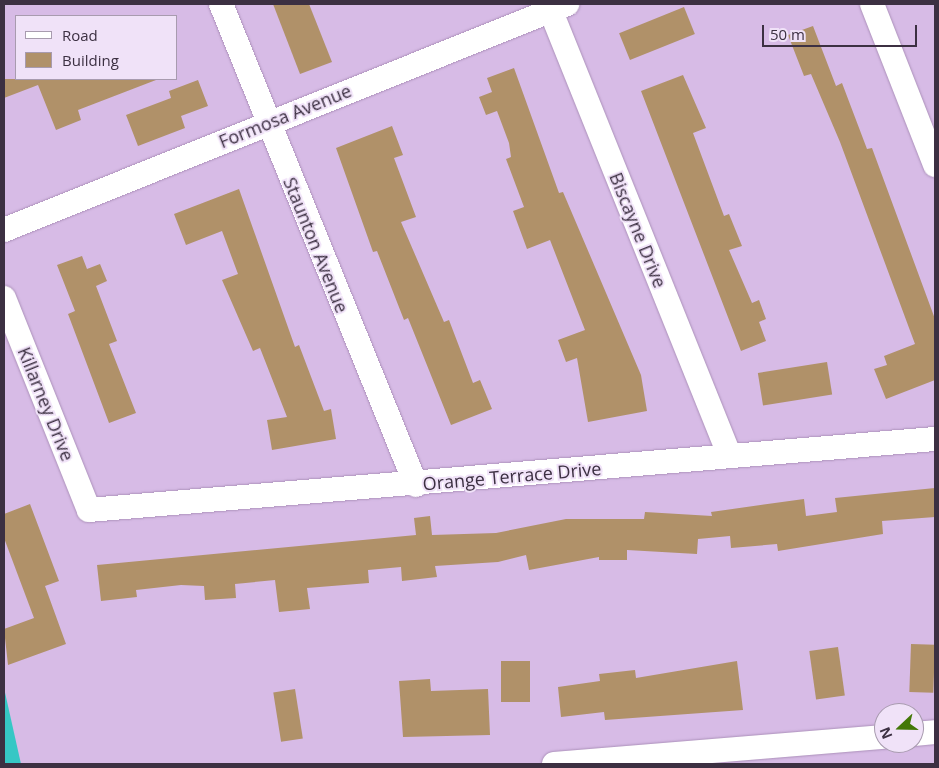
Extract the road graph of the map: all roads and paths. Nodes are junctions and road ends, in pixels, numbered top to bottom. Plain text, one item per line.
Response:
1 (221, 4) edge
2 (872, 4) edge
3 (555, 6) edge
4 (266, 123) junction
5 (935, 165) edge
6 (4, 230) edge
7 (4, 298) edge
8 (935, 439) edge
9 (729, 455) junction
10 (416, 486) junction
11 (89, 510) joint
12 (874, 738) edge
13 (740, 757) edge
14 (554, 764) edge

1 - 4 street, Staunton Avenue
2 - 5 street
3 - 4 street, Formosa Avenue
3 - 9 street, Biscayne Drive
4 - 6 street, Formosa Avenue
4 - 10 street, Staunton Avenue
7 - 11 street, Killarney Drive
8 - 9 street, Orange Terrace Drive
9 - 10 street, Orange Terrace Drive
10 - 11 street, Orange Terrace Drive
12 - 13 street
13 - 14 street

